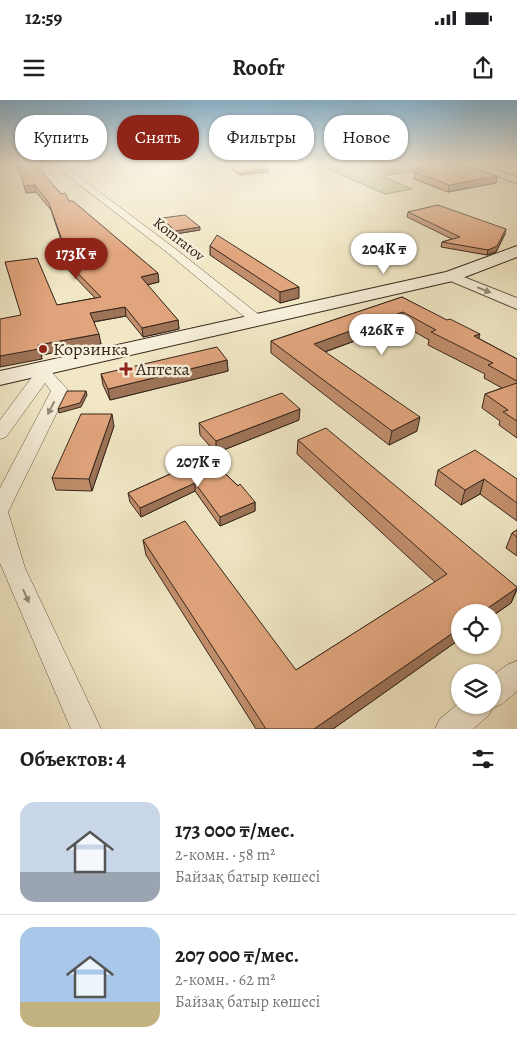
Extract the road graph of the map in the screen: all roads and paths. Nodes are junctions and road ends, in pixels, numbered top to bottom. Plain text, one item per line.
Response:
1 (96, 193) edge
2 (517, 251) edge
3 (451, 276) junction
4 (517, 304) edge
5 (258, 321) junction
6 (42, 371) junction
7 (0, 378) edge
8 (0, 433) edge
9 (0, 508) edge
10 (0, 517) edge
11 (7, 570) edge
12 (517, 674) edge
13 (501, 687) edge
14 (468, 714) edge
15 (86, 729) edge
16 (450, 729) edge

1 - 5 street, Komratov
2 - 3 main road
3 -> 4 street
3 - 5 main road
5 - 6 main road
6 - 7 main road
6 - 8 street
6 -> 9 street
10 - 11 street
11 -> 15 street
12 - 13 street
14 - 16 street

